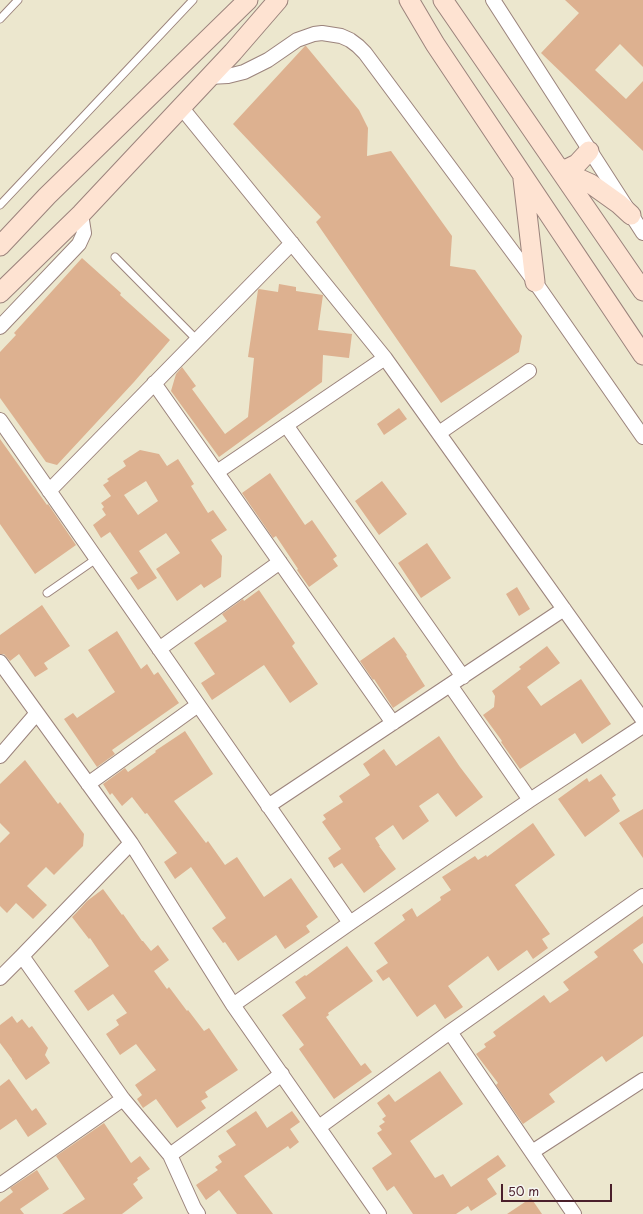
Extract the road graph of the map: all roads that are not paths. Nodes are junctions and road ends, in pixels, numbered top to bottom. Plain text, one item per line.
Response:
1 (18, 0) edge
2 (193, 0) edge
3 (248, 0) edge
4 (278, 0) edge
5 (292, 0) edge
6 (394, 0) edge
7 (409, 0) edge
8 (443, 0) edge
9 (493, 0) edge
10 (0, 19) edge
11 (435, 44) junction
12 (233, 52) junction
13 (209, 77) junction
14 (181, 107) junction
15 (590, 151) junction
16 (560, 170) junction
17 (522, 176) junction
18 (0, 205) edge
19 (81, 214) junction
20 (631, 215) junction
21 (643, 233) edge
22 (292, 243) junction
23 (0, 246) edge
24 (115, 257) dead end
25 (535, 282) junction
26 (643, 291) edge
27 (0, 294) edge
28 (0, 326) edge
29 (197, 340) junction
30 (643, 355) edge
31 (385, 358) junction
32 (529, 371) dead end
33 (154, 383) junction
34 (0, 420) edge
35 (286, 425) junction
36 (439, 433) junction
37 (643, 437) edge
38 (217, 472) junction
39 (49, 491) junction
40 (96, 558) junction
41 (280, 562) junction
42 (47, 593) dead end
43 (564, 609) junction
44 (159, 649) junction
45 (0, 662) edge
46 (463, 677) junction
47 (450, 685) junction
48 (198, 705) junction
49 (37, 713) junction
50 (643, 720) edge
51 (393, 723) junction
52 (643, 726) edge
53 (0, 756) edge
54 (88, 784) junction
55 (530, 800) junction
56 (268, 806) junction
57 (131, 843) junction
58 (643, 896) edge
59 (350, 923) junction
60 (22, 956) junction
61 (0, 978) edge
62 (233, 1005) junction
63 (450, 1032) junction
64 (282, 1074) junction
65 (643, 1080) edge
66 (123, 1099) junction
67 (319, 1127) junction
68 (532, 1152) junction
69 (170, 1155) junction
70 (0, 1185) edge
71 (192, 1212) edge
72 (379, 1214) edge
73 (574, 1214) edge

1 - 10 lane
2 - 18 lane
3 - 23 main road
4 - 12 main road
5 - 12 main road
6 - 11 main road
7 - 11 main road
8 - 16 main road
9 - 15 street
11 - 17 main road
12 - 13 main road
13 - 14 main road
13 - 25 street
14 - 19 main road
14 - 22 street
15 - 16 main road
15 - 20 street
16 - 20 main road
16 - 26 main road
17 - 25 main road
17 - 30 main road
19 - 27 main road
19 - 28 street
20 - 21 street
22 - 29 street
22 - 31 street
24 - 29 lane
25 - 37 street
29 - 33 street
31 - 35 street
31 - 36 street
32 - 36 street
33 - 38 street
33 - 39 street
34 - 39 street
35 - 38 street
35 - 46 street
36 - 43 street
38 - 41 street
39 - 40 street
40 - 42 lane
40 - 44 street
41 - 44 street
41 - 51 street
43 - 46 street
43 - 50 street
44 - 48 street
45 - 49 street
46 - 47 street
47 - 51 street
47 - 55 street
48 - 54 street
48 - 56 street
49 - 53 street
49 - 54 street
51 - 56 street
52 - 55 street
54 - 57 street
55 - 59 street
56 - 59 street
57 - 60 street
57 - 62 street
58 - 63 street
59 - 62 street
60 - 61 street
60 - 66 street
62 - 64 street
63 - 67 street
63 - 68 street
64 - 67 street
64 - 69 street
65 - 68 street
66 - 69 street
66 - 70 street
67 - 72 street
68 - 73 street
69 - 71 street

